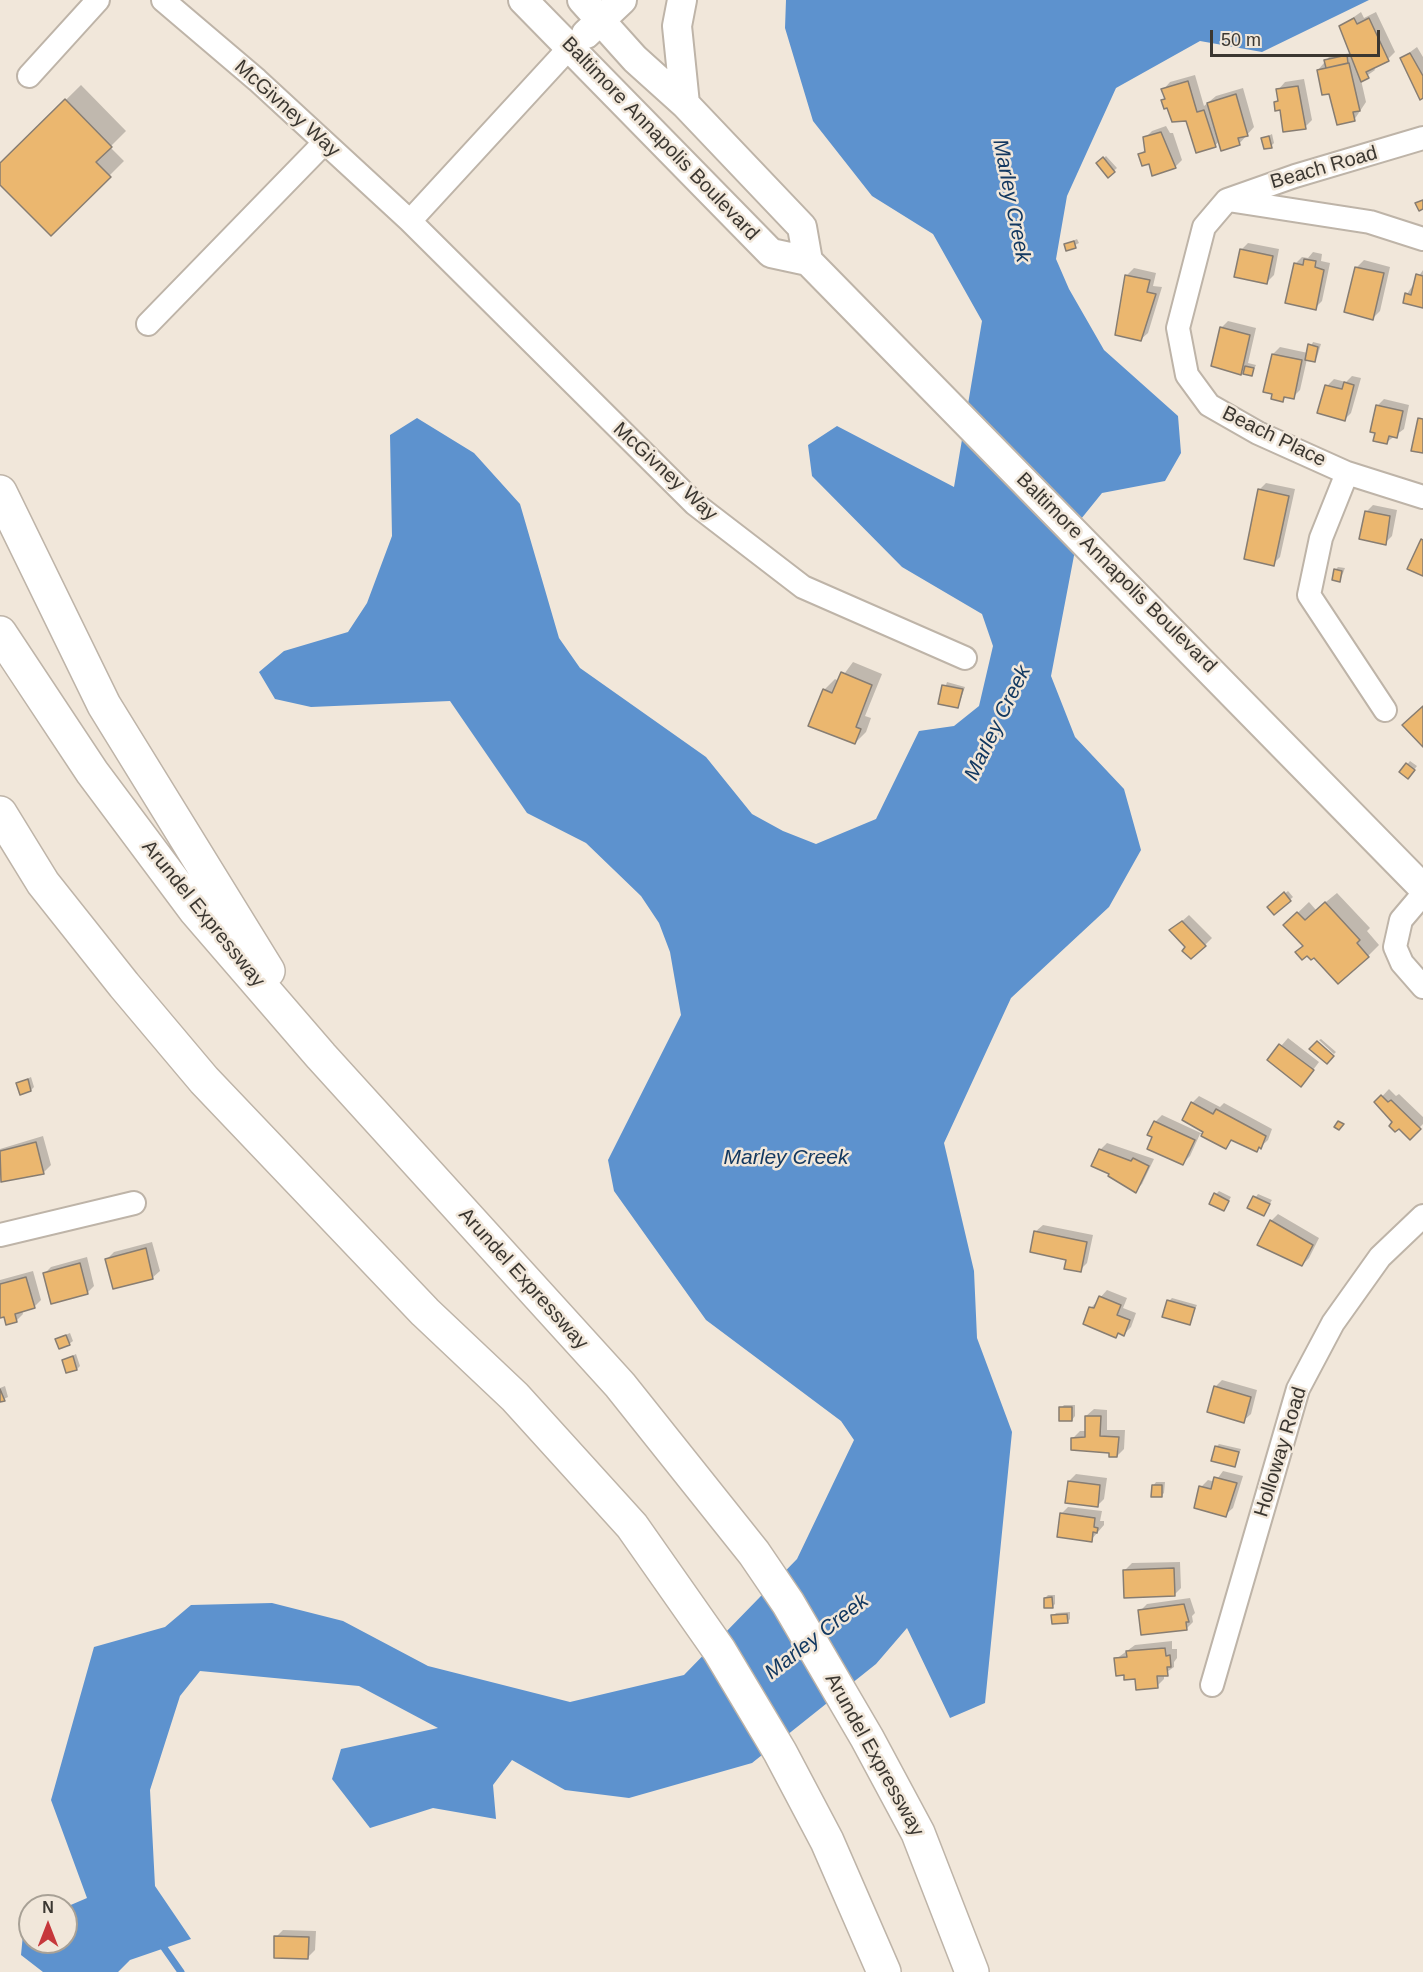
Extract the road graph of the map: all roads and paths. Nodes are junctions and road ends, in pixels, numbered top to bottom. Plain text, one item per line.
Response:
1 (98, 0) edge
2 (163, 0) edge
3 (523, 0) edge
4 (582, 0) edge
5 (621, 0) edge
6 (682, 0) edge
7 (601, 22) junction
8 (570, 47) junction
9 (29, 76) dead end
10 (685, 104) junction
11 (1423, 138) edge
12 (324, 143) junction
13 (1227, 200) junction
14 (410, 221) junction
15 (1423, 239) edge
16 (808, 261) junction
17 (148, 324) dead end
18 (1347, 472) junction
19 (0, 492) edge
20 (1423, 497) edge
21 (0, 633) edge
22 (965, 658) dead end
23 (1385, 710) dead end
24 (1, 815) edge
25 (1423, 888) edge
26 (1423, 894) edge
27 (1423, 987) edge
28 (321, 1056) junction
29 (134, 1203) dead end
30 (1423, 1216) edge
31 (0, 1235) edge
32 (1212, 1685) dead end
33 (884, 1972) edge
34 (972, 1972) edge

1 - 9 street
2 - 12 street, McGivney Way
3 - 8 main road, Baltimore Annapolis Boulevard
4 - 7 main road, Baltimore Annapolis Boulevard
5 - 7 main road
6 - 10 main road
7 - 8 main road
7 - 10 main road, Baltimore Annapolis Boulevard
8 - 14 street
8 - 16 main road, Baltimore Annapolis Boulevard
10 - 16 main road, Baltimore Annapolis Boulevard
11 - 13 street, Beach Road
12 - 14 street, McGivney Way
12 - 17 street
13 - 15 street
13 - 18 street, Beach Place
14 - 22 street, McGivney Way
16 - 25 main road, Baltimore Annapolis Boulevard
18 - 20 street, Beach Place
18 - 23 street
19 - 28 highway
21 - 28 highway, Arundel Expressway
24 - 33 highway
26 - 27 street
28 - 34 highway, Arundel Expressway
29 - 31 street
30 - 32 street, Holloway Road

